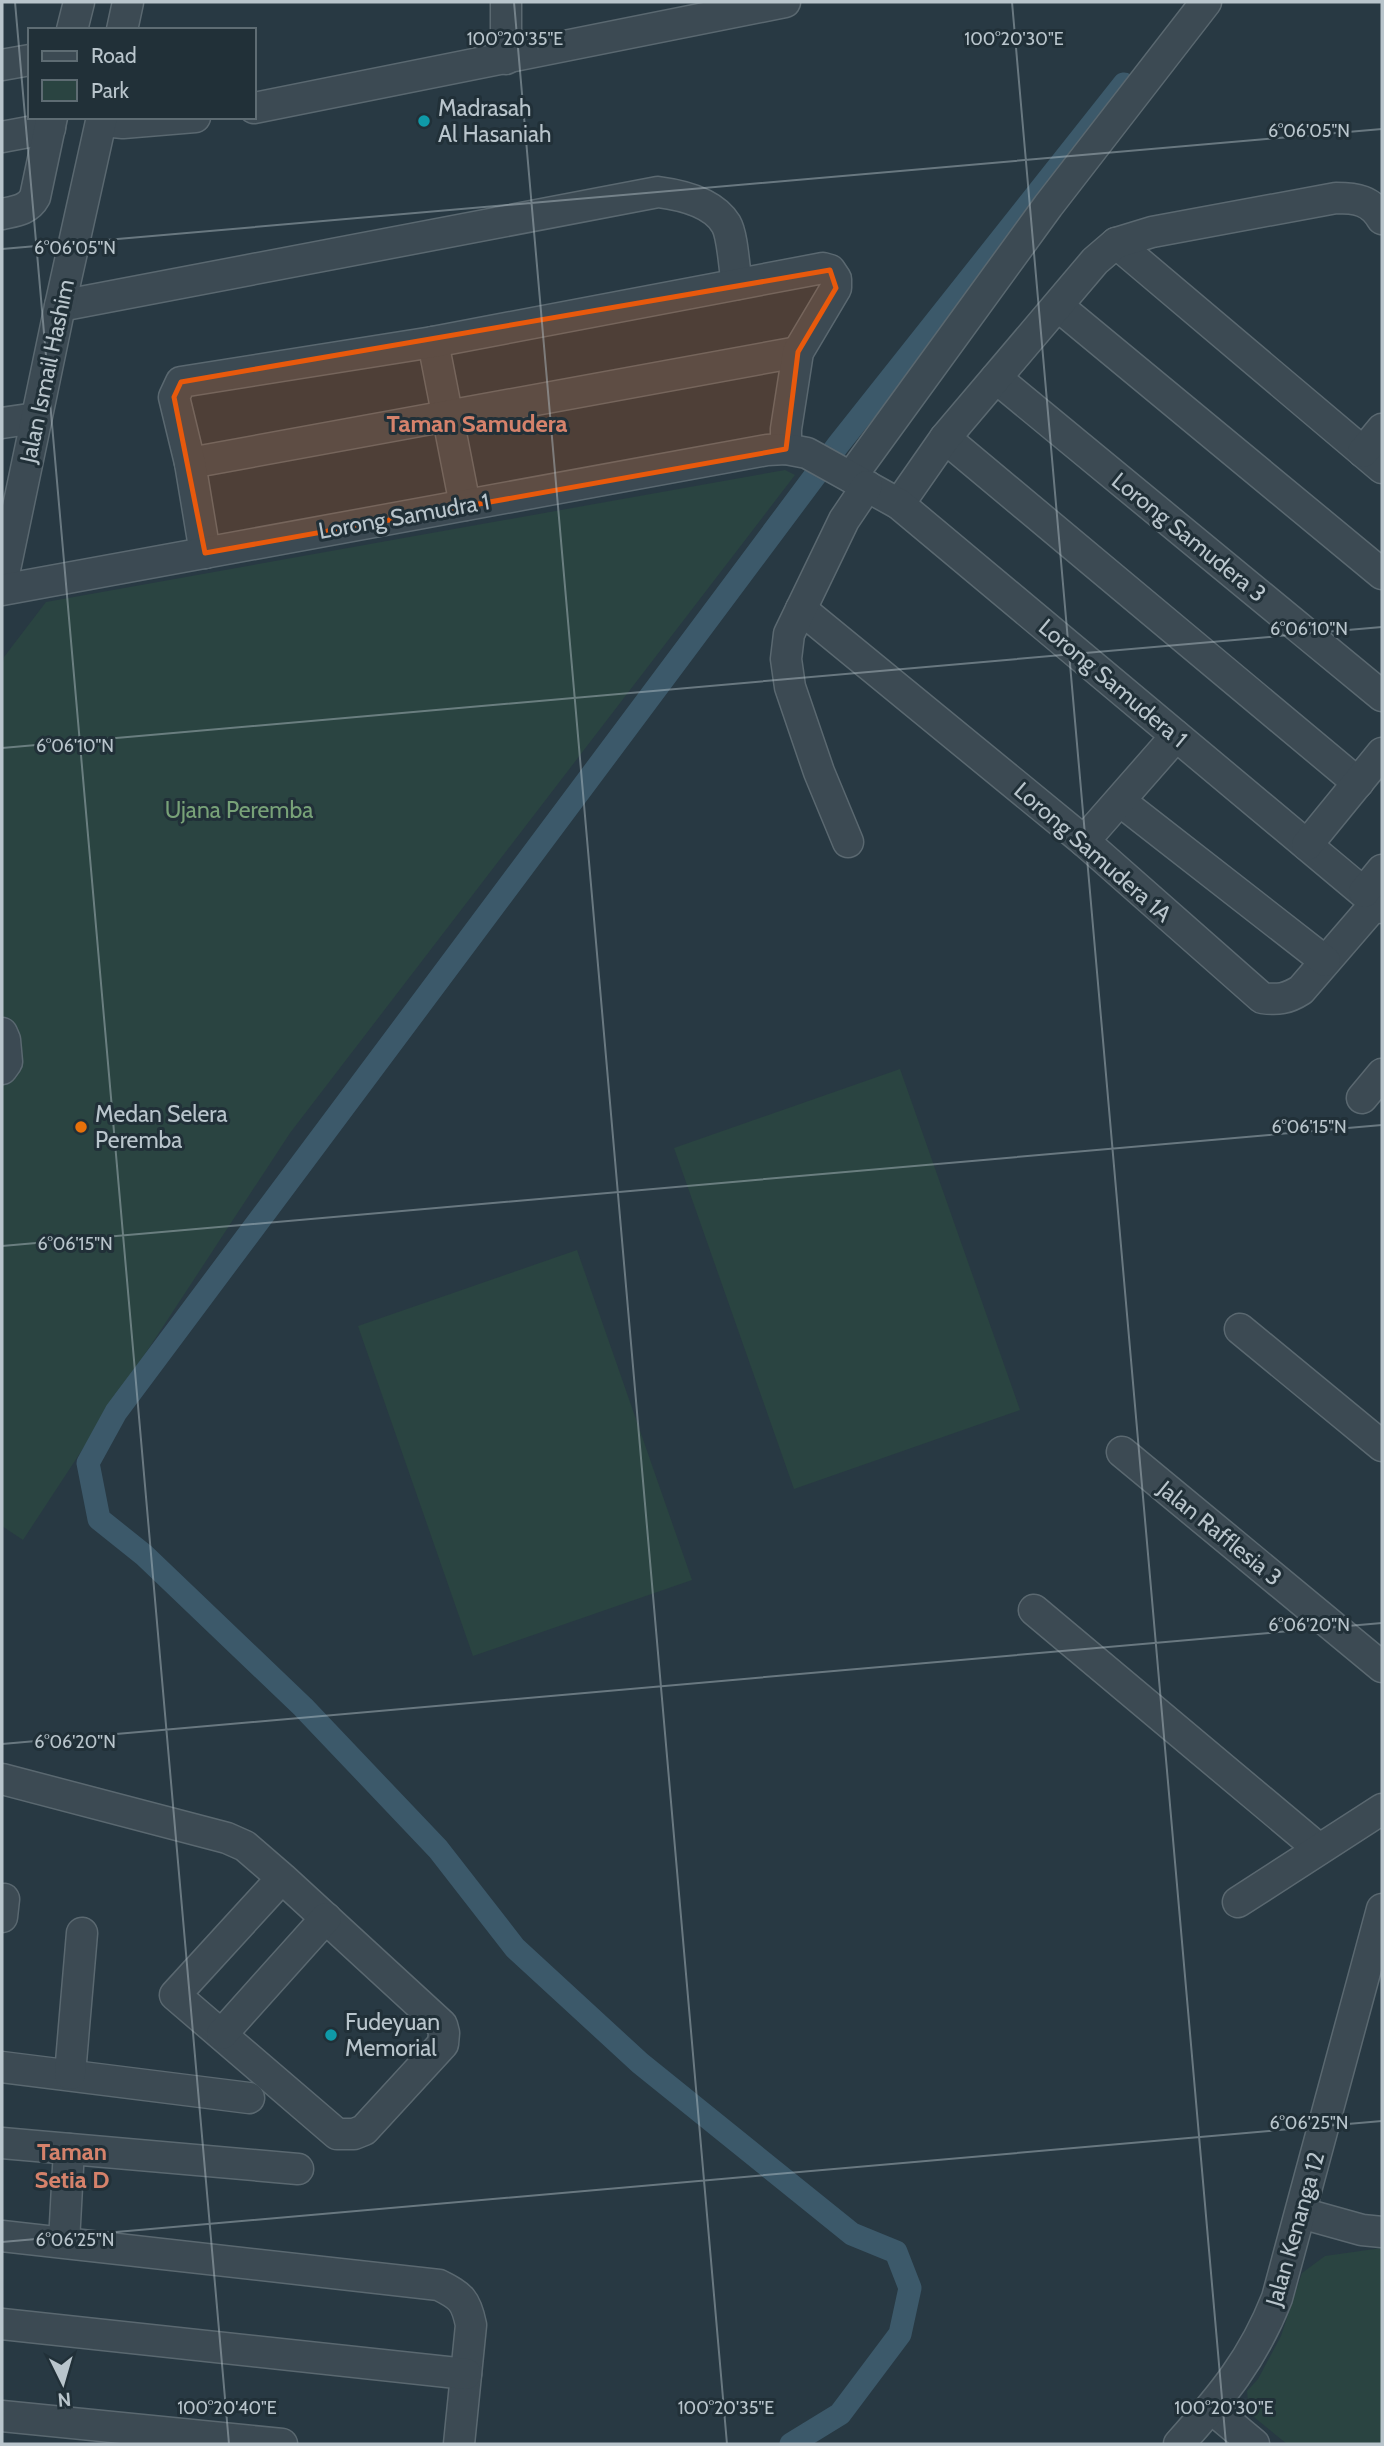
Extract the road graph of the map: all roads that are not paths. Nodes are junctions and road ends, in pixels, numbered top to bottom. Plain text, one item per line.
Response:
1 (79, 2) edge
2 (128, 2) edge
3 (506, 2) edge
4 (785, 2) edge
5 (1206, 2) edge
6 (72, 28) edge
7 (122, 28) edge
8 (506, 59) junction
9 (28, 60) edge
10 (2, 65) edge
11 (256, 108) edge
12 (102, 119) edge
13 (173, 119) edge
14 (51, 122) edge
15 (2, 137) edge
16 (2, 214) edge
17 (1382, 219) edge
18 (1116, 243) junction
19 (737, 284) junction
20 (60, 306) junction
21 (1058, 306) junction
22 (433, 342) junction
23 (798, 352) junction
24 (996, 378) junction
25 (449, 416) junction
26 (36, 418) junction
27 (2, 423) edge
28 (1382, 429) edge
29 (946, 438) junction
30 (797, 451) junction
31 (1373, 460) edge
32 (190, 463) junction
33 (851, 478) junction
34 (899, 504) junction
35 (465, 505) junction
36 (205, 553) junction
37 (1382, 574) edge
38 (2, 584) edge
39 (2, 590) edge
40 (801, 609) junction
41 (1382, 696) edge
42 (1176, 736) junction
43 (1382, 753) edge
44 (1357, 783) junction
45 (1121, 801) junction
46 (1084, 841) junction
47 (848, 842) dead end
48 (1307, 845) junction
49 (1376, 893) edge
50 (1325, 961) junction
51 (2, 1033) edge
52 (2, 1069) edge
53 (1382, 1074) edge
54 (1362, 1098) dead end
55 (1240, 1329) dead end
56 (1378, 1435) edge
57 (1122, 1452) dead end
58 (1034, 1610) dead end
59 (1382, 1667) edge
60 (2, 1779) edge
61 (1382, 1809) edge
62 (1320, 1849) junction
63 (282, 1878) junction
64 (1238, 1902) dead end
65 (1382, 1909) edge
66 (326, 1918) junction
67 (82, 1933) dead end
68 (222, 2034) junction
69 (2, 2067) edge
70 (70, 2074) junction
71 (249, 2098) dead end
72 (2, 2143) edge
73 (69, 2150) junction
74 (298, 2169) dead end
75 (1301, 2213) junction
76 (1382, 2232) edge
77 (2, 2236) edge
78 (64, 2242) junction
79 (2, 2324) edge
80 (466, 2374) junction
81 (1212, 2408) junction
82 (2, 2416) edge
83 (282, 2444) edge
84 (459, 2444) edge
85 (1179, 2444) edge
86 (1254, 2444) edge

1 - 6 street
2 - 7 street
3 - 8 street
4 - 8 street
5 - 33 street
8 - 11 street
9 - 10 street
12 - 13 street
12 - 20 street, Jalan Ismail Hashim
14 - 15 street
14 - 16 street
17 - 18 street
18 - 21 street
18 - 31 street
19 - 20 street
19 - 22 street
19 - 23 street
20 - 26 street, Jalan Ismail Hashim
21 - 24 street
21 - 37 street
22 - 25 street
22 - 32 street
23 - 25 street
23 - 30 street
24 - 29 street
24 - 41 street, Lorong Samudera 3
25 - 32 street
25 - 35 street
26 - 27 street
26 - 38 street, Jalan Ismail Hashim
28 - 31 street
29 - 34 street
29 - 44 street
30 - 33 street, Lorong Samudera 1
30 - 35 street, Lorong Samudra 1
32 - 36 street
33 - 34 street, Lorong Samudera 1
33 - 40 street
34 - 42 street, Lorong Samudera 1
35 - 36 street, Lorong Samudra 1
36 - 39 street, Lorong Samudra 1
40 - 46 street, Lorong Samudera 1A
40 - 47 street
42 - 45 street
42 - 48 street, Lorong Samudera 1
43 - 44 street
44 - 48 street
45 - 46 street
45 - 50 street
46 - 50 street, Lorong Samudera 1A
48 - 49 street, Lorong Samudera 1
49 - 50 street, Lorong Samudera 1A
51 - 52 street
53 - 54 street
55 - 56 street
57 - 59 street, Jalan Rafflesia 3
58 - 62 street
60 - 63 street
61 - 62 street
62 - 64 street
63 - 66 street
63 - 68 street
65 - 75 street, Jalan Kenanga 12
66 - 68 street
66 - 68 street
67 - 70 street
69 - 70 street
70 - 71 street
72 - 73 street
73 - 74 street
73 - 78 street
75 - 76 street
75 - 81 street, Jalan Kenanga 12
77 - 78 street
78 - 80 street
79 - 80 street
80 - 84 street
81 - 85 street, Jalan Kenanga 12
81 - 86 street
82 - 83 street

